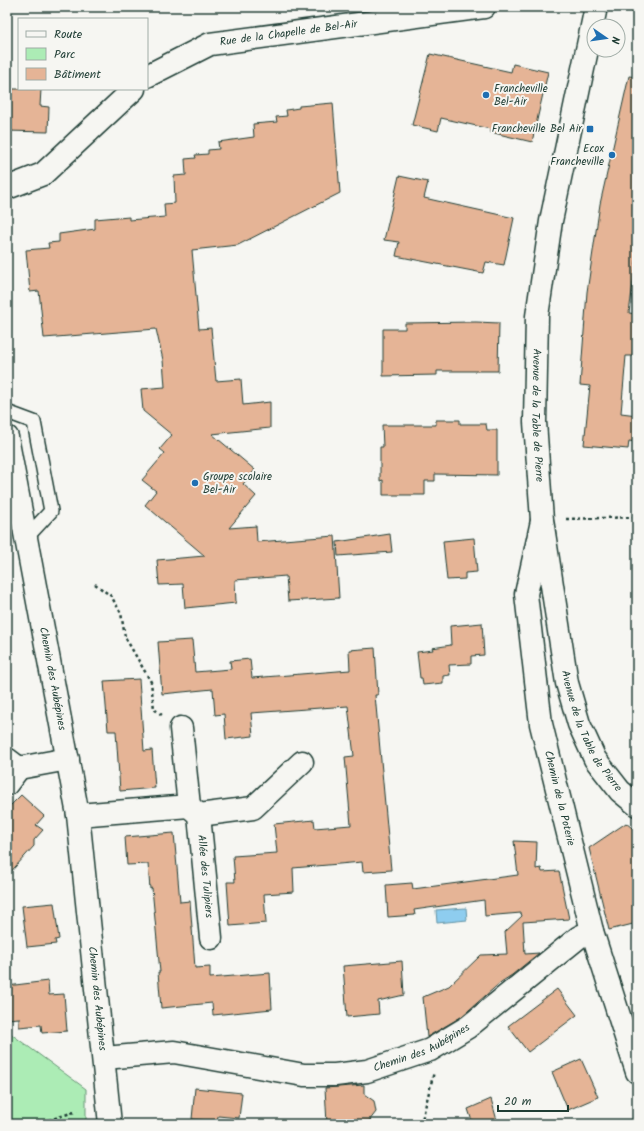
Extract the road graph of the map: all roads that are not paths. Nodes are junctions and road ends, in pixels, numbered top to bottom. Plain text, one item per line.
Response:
1 (484, 7) edge
2 (596, 7) edge
3 (148, 75) edge
4 (133, 90) edge
5 (7, 188) edge
6 (7, 412) edge
7 (7, 440) edge
8 (542, 520) junction
9 (26, 538) junction
10 (181, 728) road end
11 (68, 759) junction
12 (302, 762) dead end
13 (11, 770) edge
14 (637, 805) edge
15 (194, 810) junction
16 (78, 815) junction
17 (592, 931) junction
18 (211, 938) dead end
19 (104, 1058) junction
20 (637, 1072) edge
21 (110, 1124) edge

1 - 3 street, Rue de la Chapelle de Bel-Air
2 - 8 street, Avenue de la Table de Pierre
4 - 5 street
6 - 9 lane
7 - 9 street, Chemin des Aubépines
8 - 14 street, Avenue de la Table de Pierre
8 - 17 street, Chemin de la Poterie
9 - 11 street, Chemin des Aubépines
10 - 15 street, Allée des Tulipiers
11 - 13 street
11 - 16 street, Chemin des Aubépines
12 - 15 street
15 - 16 street
15 - 18 street, Allée des Tulipiers
16 - 19 street, Chemin des Aubépines
17 - 19 street, Chemin des Aubépines
17 - 20 street, Chemin de la Poterie
19 - 21 street

